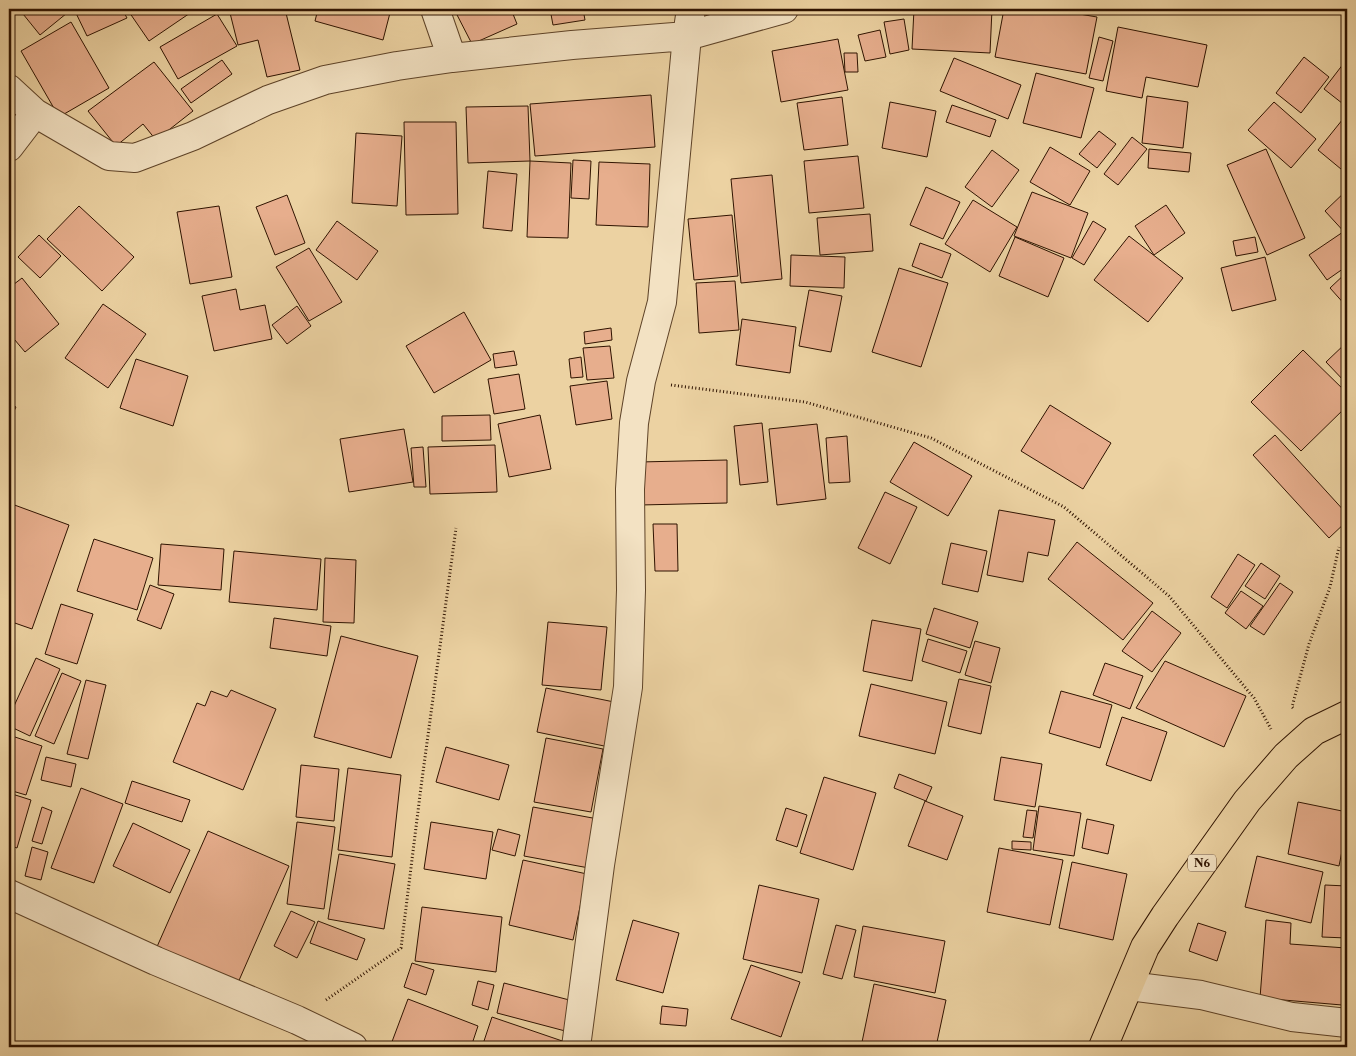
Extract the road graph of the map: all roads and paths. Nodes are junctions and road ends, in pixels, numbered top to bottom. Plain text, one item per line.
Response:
1 (436, 9) edge
2 (691, 9) edge
3 (784, 9) edge
4 (687, 36) junction
5 (452, 58) junction
6 (9, 89) edge
7 (35, 113) junction
8 (9, 147) edge
9 (641, 381) junction
10 (456, 528) dead end
11 (1338, 547) dead end
12 (1347, 716) edge
13 (1314, 731) junction
14 (1286, 756) junction
15 (9, 894) edge
16 (1129, 986) junction
17 (297, 1020) junction
18 (1347, 1023) edge
19 (354, 1047) edge
20 (576, 1047) edge
21 (1102, 1047) edge

1 - 5 street
2 - 4 street
3 - 4 street
4 - 5 street
4 - 9 street
5 - 7 street
6 - 7 street
7 - 8 street
9 - 14 path
9 - 20 street
10 - 17 path
11 - 13 path
12 - 13 highway, N6
13 - 14 highway, N6
14 - 16 highway, N6
15 - 17 street
16 - 18 street
16 - 21 highway, N6
17 - 19 street

